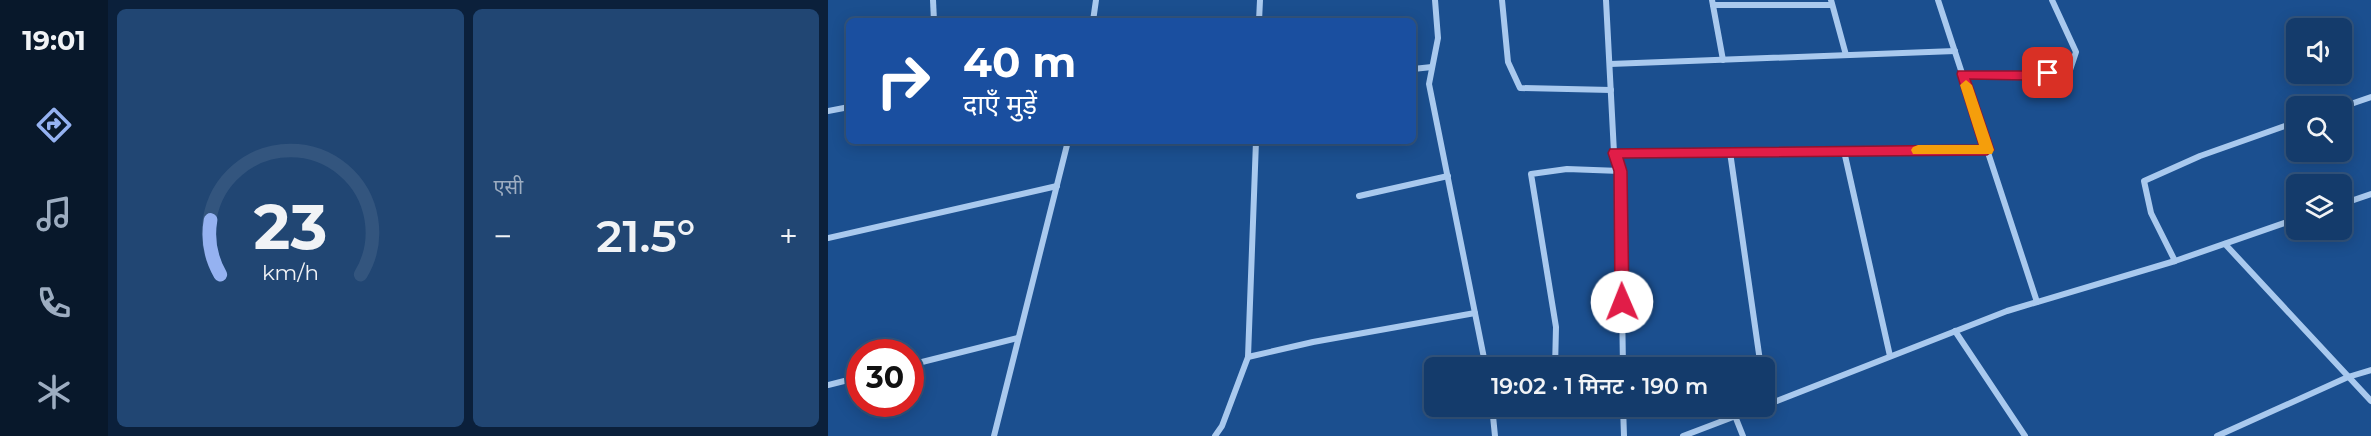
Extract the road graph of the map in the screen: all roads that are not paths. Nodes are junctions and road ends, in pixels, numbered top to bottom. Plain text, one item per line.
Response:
1 (933, 0) edge
2 (1096, 0) edge
3 (1260, 0) edge
4 (1435, 0) edge
5 (1502, 0) edge
6 (1606, 0) edge
7 (1938, 0) edge
8 (2052, 0) edge
9 (1713, 3) edge
10 (1831, 3) edge
11 (934, 18) edge
12 (1093, 18) edge
13 (1259, 18) edge
14 (1955, 51) junction
15 (1846, 55) junction
16 (1723, 60) junction
17 (1610, 64) junction
18 (1432, 67) junction
19 (1416, 69) edge
20 (1963, 74) junction
21 (1611, 90) junction
22 (2371, 97) edge
23 (2352, 104) edge
24 (846, 107) edge
25 (828, 111) edge
26 (2286, 126) edge
27 (1067, 144) edge
28 (1256, 144) edge
29 (1987, 150) junction
30 (1844, 151) junction
31 (1730, 152) junction
32 (1614, 153) junction
33 (1620, 171) junction
34 (1448, 176) junction
35 (1057, 186) junction
36 (2371, 194) edge
37 (1359, 196) dead end
38 (2352, 201) edge
39 (2286, 223) edge
40 (828, 238) edge
41 (2225, 244) junction
42 (2175, 261) junction
43 (2037, 302) junction
44 (1475, 314) junction
45 (1955, 331) junction
46 (1018, 338) junction
47 (1890, 356) junction
48 (1248, 357) junction
49 (1484, 357) edge
50 (1556, 357) edge
51 (1623, 357) edge
52 (1759, 357) edge
53 (924, 362) edge
54 (2371, 370) edge
55 (2348, 377) junction
56 (846, 380) edge
57 (828, 385) edge
58 (2371, 401) edge
59 (1775, 402) edge
60 (1493, 417) edge
61 (1623, 417) edge
62 (1732, 417) edge
63 (1735, 417) edge
64 (994, 436) edge
65 (1215, 436) edge
66 (1495, 436) edge
67 (1624, 436) edge
68 (1683, 436) edge
69 (1743, 436) edge
70 (2025, 436) edge
71 (2217, 436) edge

1 - 11 street
2 - 12 street
3 - 13 street
4 - 18 street
5 - 21 street
6 - 17 street
7 - 14 street
8 - 20 street
9 - 10 street
9 - 16 street
10 - 15 street
14 - 15 street
14 - 20 street
15 - 16 street
16 - 17 street
17 - 21 street
18 - 19 street
18 - 34 street
20 - 29 street
21 - 32 street
22 - 23 street
24 - 25 street
26 - 42 street
27 - 35 street
28 - 48 street
29 - 30 street
29 - 43 street
30 - 31 street
30 - 47 street
31 - 32 street
31 - 52 street
32 - 33 street
33 - 50 street
33 - 51 street
34 - 37 street
34 - 44 street
35 - 40 street
35 - 46 street
36 - 38 street
39 - 41 street
41 - 42 street
41 - 55 street
42 - 43 street
43 - 45 street
44 - 48 street
44 - 49 street
45 - 47 street
45 - 70 street
46 - 53 street
46 - 64 street
47 - 59 street
48 - 65 street
54 - 55 street
55 - 58 street
55 - 71 street
56 - 57 street
60 - 66 street
61 - 67 street
62 - 68 street
63 - 69 street

